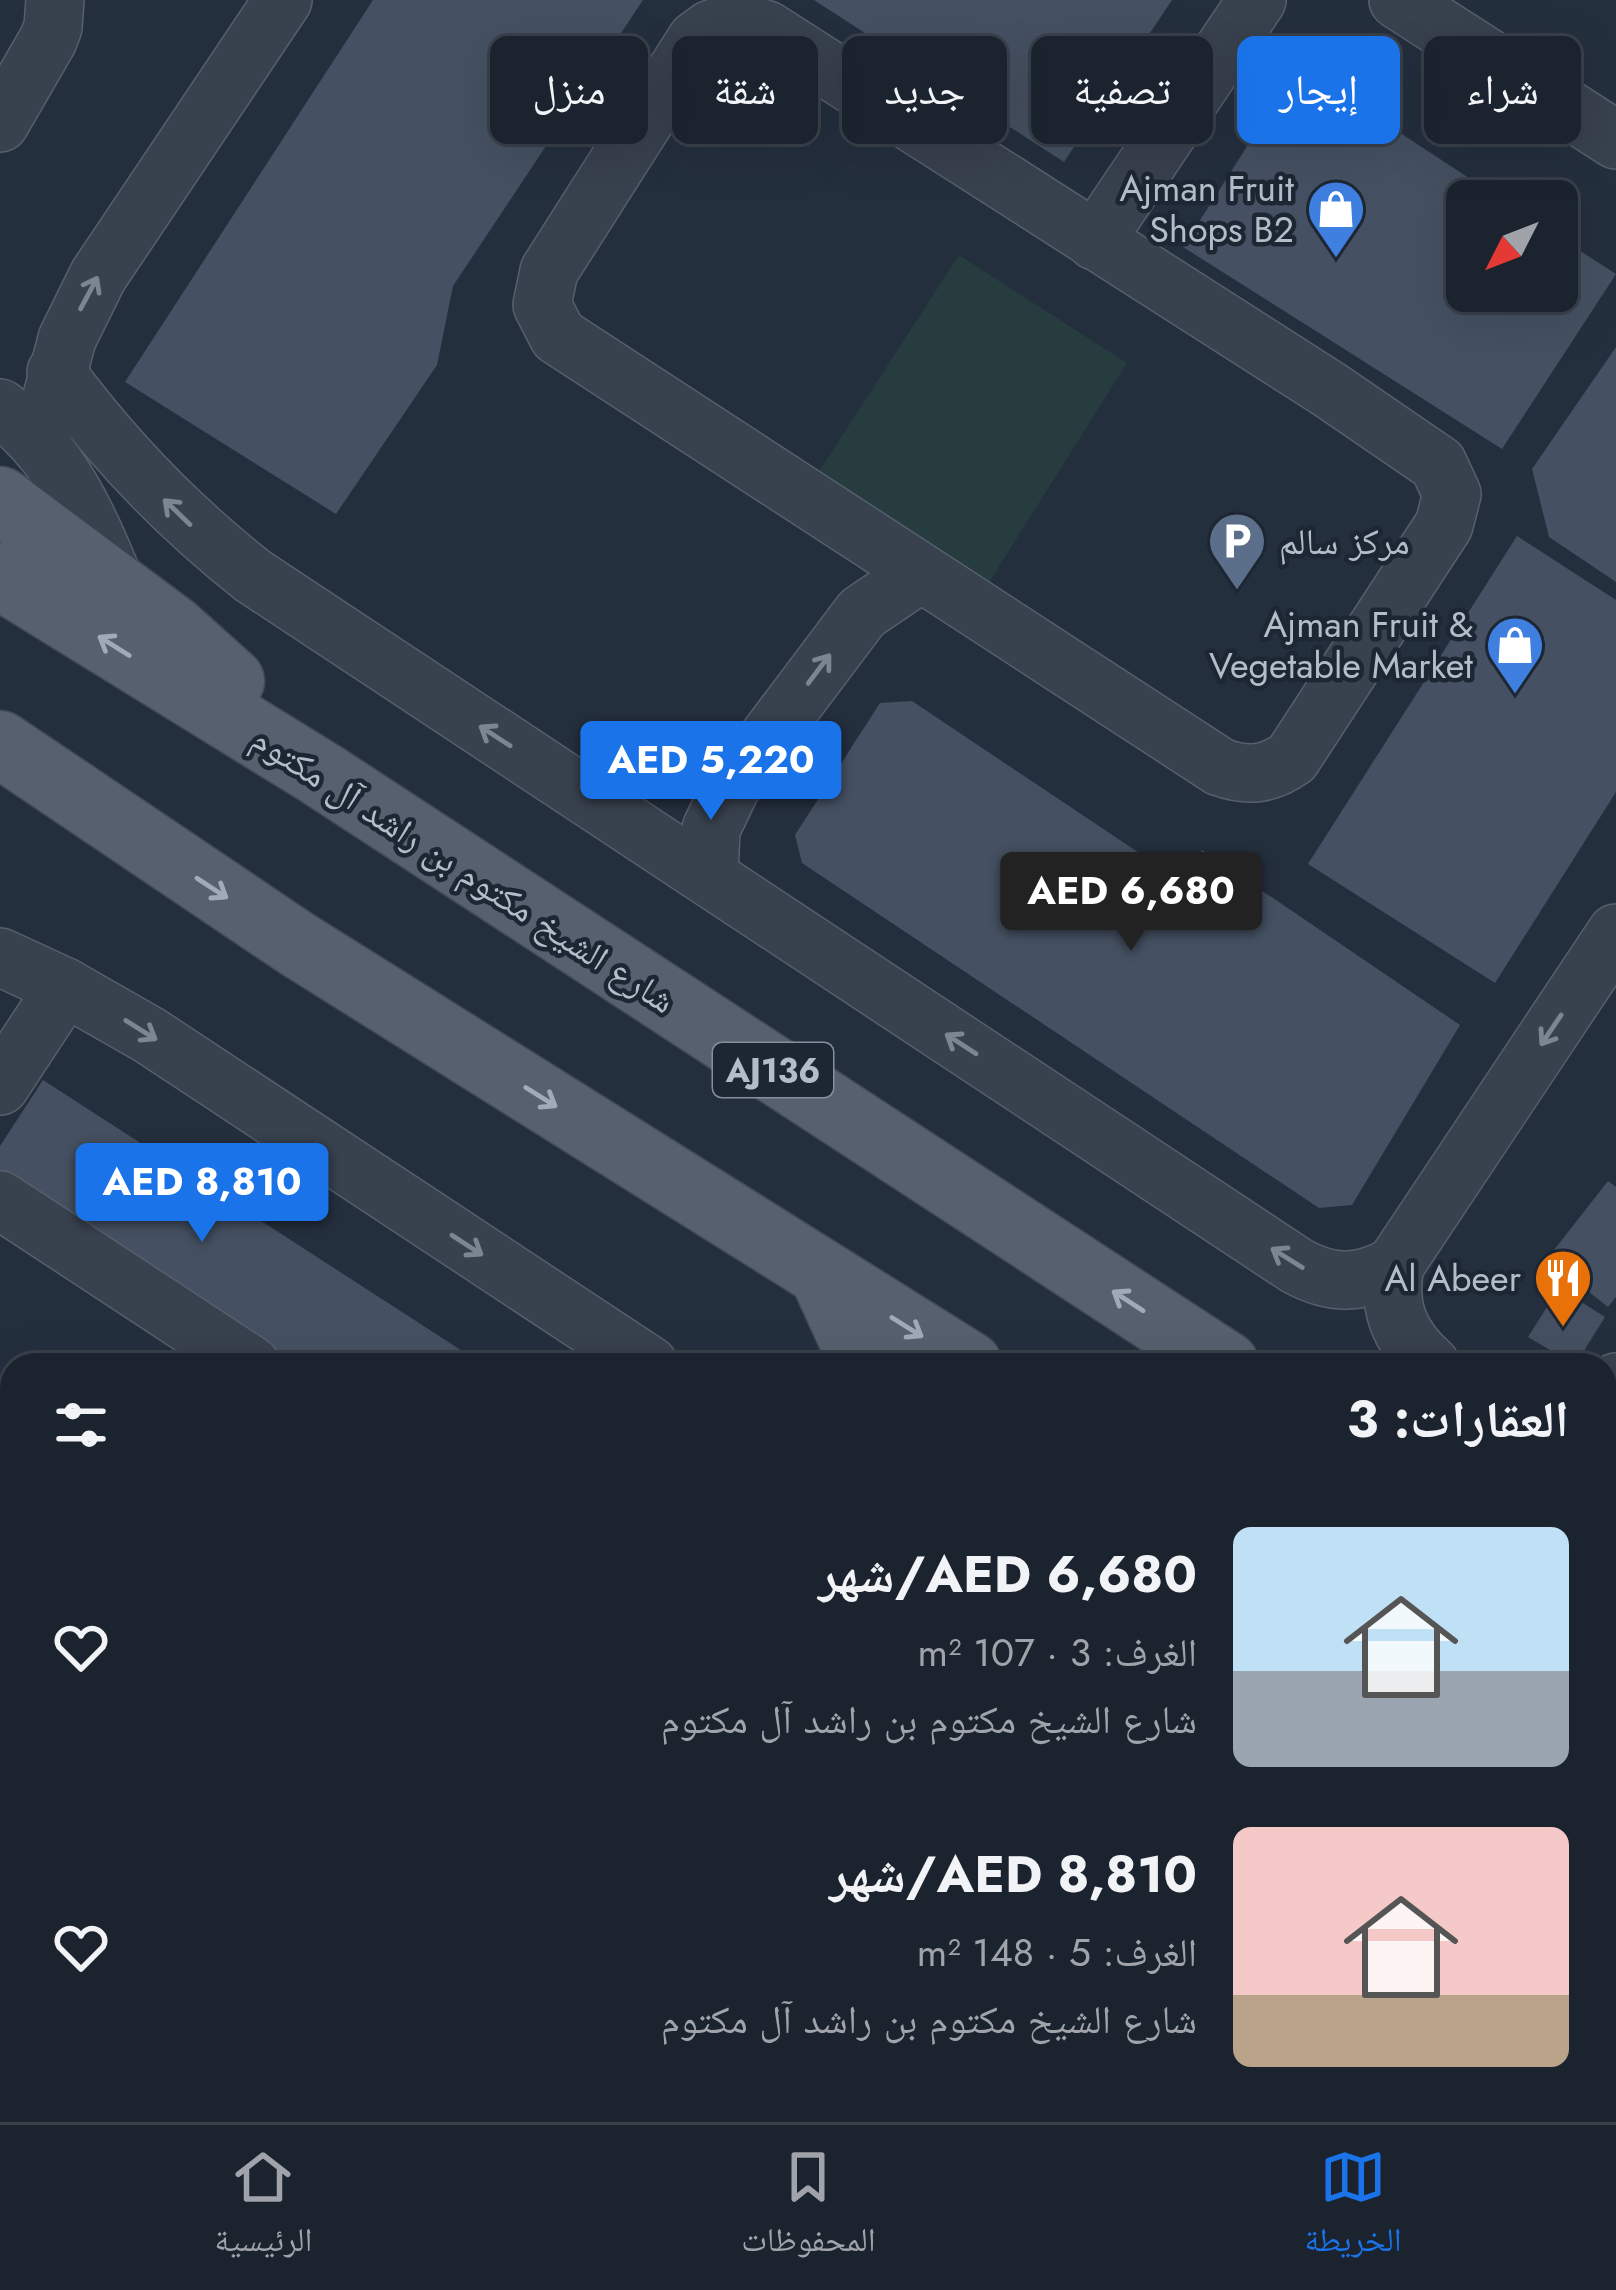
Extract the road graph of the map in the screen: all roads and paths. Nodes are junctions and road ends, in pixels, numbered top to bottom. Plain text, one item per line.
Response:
1 (55, 0) edge
2 (283, 0) edge
3 (1257, 0) edge
4 (1398, 0) edge
5 (0, 123) edge
6 (1616, 140) edge
7 (1095, 241) junction
8 (56, 372) junction
9 (20, 426) edge
10 (0, 500) edge
11 (920, 573) junction
12 (0, 576) edge
13 (117, 588) junction
14 (0, 744) edge
15 (321, 774) junction
16 (0, 782) edge
17 (114, 824) junction
18 (709, 878) junction
19 (1616, 932) edge
20 (0, 958) edge
21 (65, 987) junction
22 (0, 1086) edge
23 (0, 1199) edge
24 (1395, 1265) junction
25 (823, 1275) junction
26 (233, 1353) edge
27 (631, 1353) edge
28 (859, 1353) edge
29 (950, 1353) edge
30 (1208, 1353) edge
31 (1420, 1353) edge

1 - 5 street
8 -> 2 street
3 - 7 street
4 - 6 street
7 - 11 street
7 - 11 street
8 - 9 street
18 -> 8 street
9 - 13 street
10 - 13 main road
18 -> 11 street
15 -> 12 main road, شارع الشيخ مكتوم بن راشد آل مكتوم / AJ136
13 - 15 main road
14 - 17 main road
30 -> 15 main road, شارع الشيخ مكتوم بن راشد آل مكتوم / AJ136
16 - 17 main road
17 -> 25 main road
24 -> 18 street
19 -> 24 street
20 - 21 street
21 - 22 street
21 -> 27 street
23 - 26 street
24 - 31 street
25 - 28 main road
25 -> 29 main road

